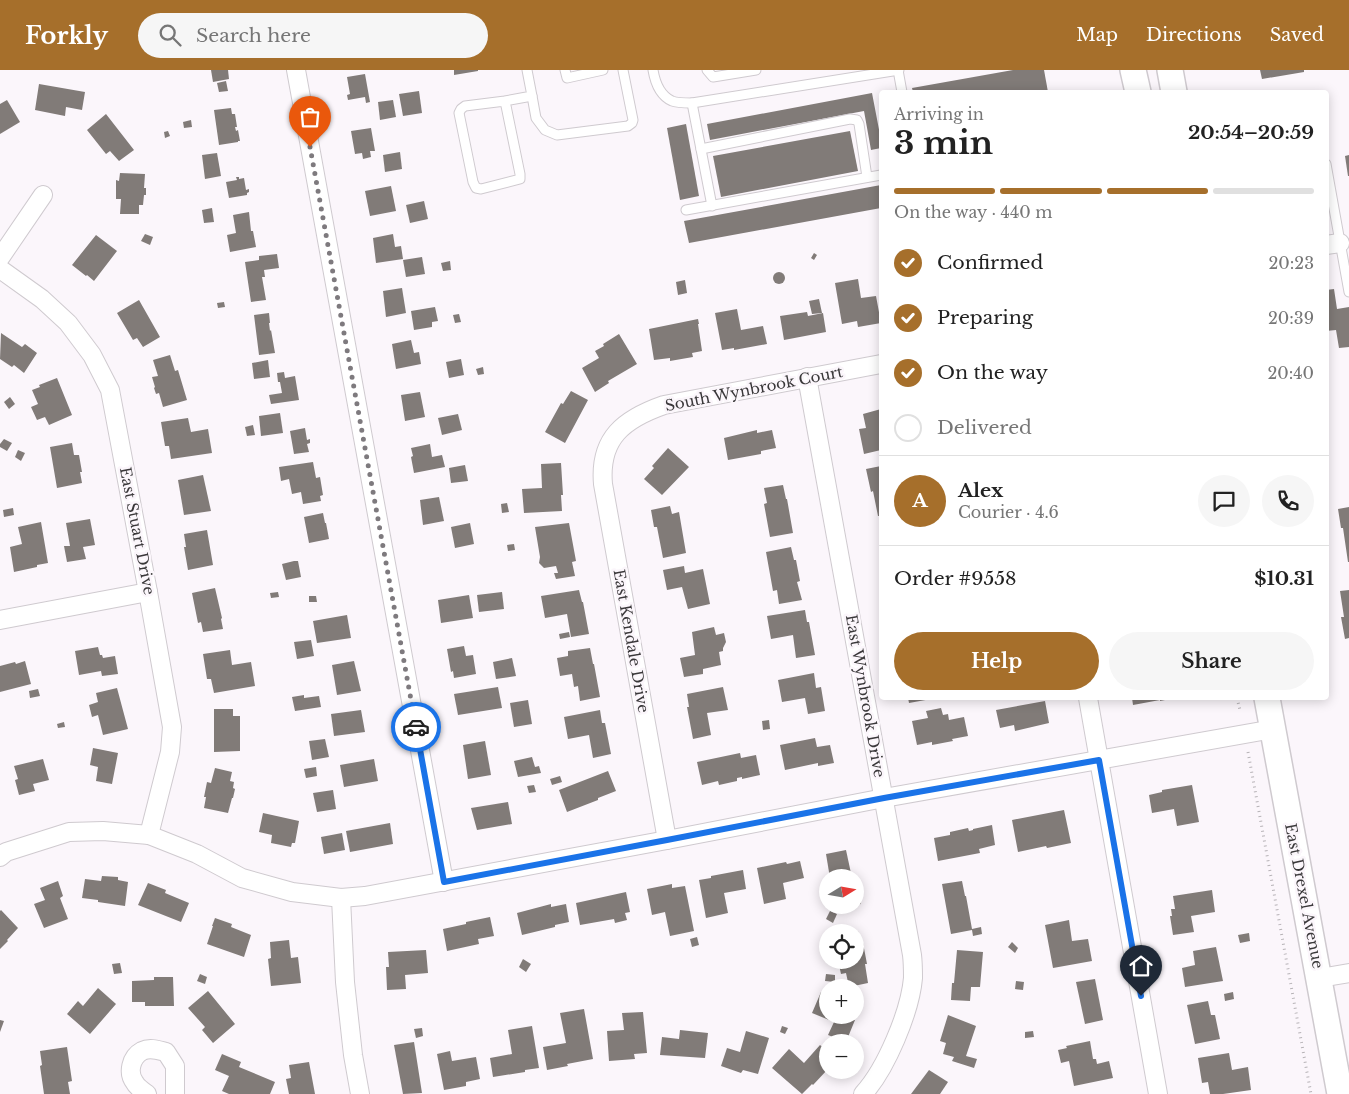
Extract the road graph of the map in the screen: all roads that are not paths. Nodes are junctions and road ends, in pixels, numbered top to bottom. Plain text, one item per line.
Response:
1 (296, 70) edge
2 (527, 70) edge
3 (565, 70) edge
4 (603, 70) edge
5 (622, 70) edge
6 (653, 70) edge
7 (706, 70) edge
8 (756, 70) edge
9 (898, 70) edge
10 (1133, 70) edge
11 (1170, 70) edge
12 (859, 73) edge
13 (902, 90) edge
14 (1138, 90) edge
15 (1174, 90) edge
16 (532, 96) junction
17 (505, 101) junction
18 (692, 103) junction
19 (701, 149) junction
20 (879, 175) edge
21 (867, 177) junction
22 (44, 195) dead end
23 (1329, 198) edge
24 (712, 206) junction
25 (686, 210) dead end
26 (1333, 244) edge
27 (0, 258) edge
28 (0, 269) edge
29 (1349, 292) edge
30 (879, 364) edge
31 (807, 378) junction
32 (610, 442) joint
33 (148, 592) junction
34 (0, 620) edge
35 (1088, 700) edge
36 (1267, 700) edge
37 (1273, 729) junction
38 (1099, 760) junction
39 (884, 798) junction
40 (149, 835) junction
41 (667, 840) junction
42 (0, 857) edge
43 (444, 882) junction
44 (342, 898) junction
45 (1349, 973) edge
46 (1320, 978) junction
47 (147, 1094) edge
48 (175, 1094) edge
49 (360, 1094) edge
50 (863, 1094) edge
51 (1158, 1094) edge
52 (1340, 1094) edge

1 - 43 street
2 - 16 lane
3 - 4 lane
5 - 16 lane
6 - 18 lane
7 - 8 lane
9 - 12 lane
9 - 13 lane
10 - 14 street
11 - 15 street
12 - 18 lane
16 - 17 lane
17 - 17 lane
18 - 19 lane
19 - 21 lane
19 - 24 lane
20 - 21 lane
21 - 24 lane
22 - 27 street
23 - 26 lane
24 - 25 lane
26 - 29 lane
28 - 33 street, East Stuart Drive
30 - 31 street, South Wynbrook Court
31 - 32 street, South Wynbrook Court
31 - 39 street, East Wynbrook Drive
32 - 41 street, East Kendale Drive
33 - 34 street
33 - 40 street, East Stuart Drive
35 - 38 street
36 - 37 street, East Drexel Avenue
37 - 38 street
37 - 46 street, East Drexel Avenue
38 - 39 street
38 - 51 street
39 - 41 street
39 - 50 street, East Wynbrook Drive
40 - 42 street
40 - 44 street
41 - 43 street
43 - 44 street
44 - 49 street
45 - 46 street
46 - 52 street, East Drexel Avenue
47 - 48 street

